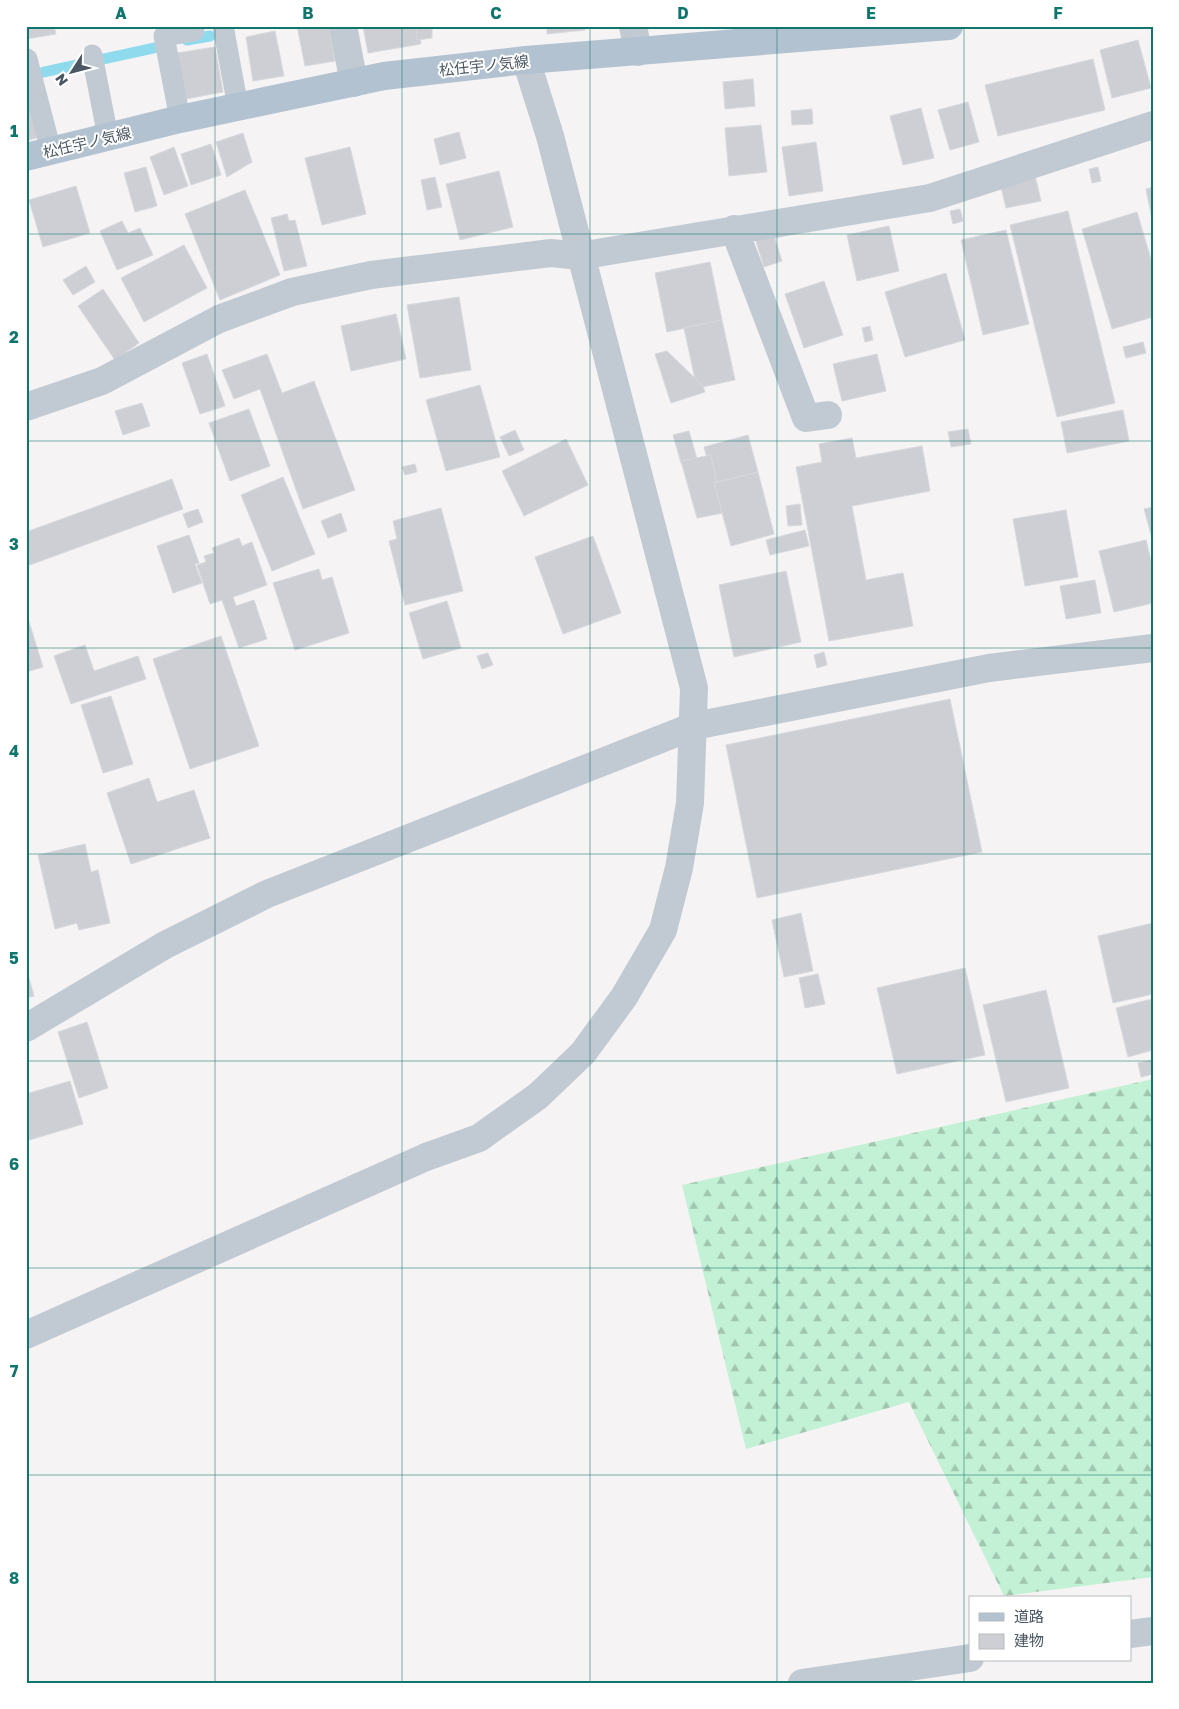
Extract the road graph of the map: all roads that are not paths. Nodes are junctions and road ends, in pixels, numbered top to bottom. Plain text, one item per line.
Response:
1 (223, 26) edge
2 (343, 26) edge
3 (949, 26) edge
4 (868, 30) edge
5 (194, 31) dead end
6 (791, 33) edge
7 (751, 34) edge
8 (635, 39) edge
9 (27, 59) edge
10 (526, 60) junction
11 (94, 62) dead end
12 (354, 82) junction
13 (238, 107) junction
14 (180, 119) junction
15 (1153, 125) edge
16 (108, 137) junction
17 (39, 154) edge
18 (734, 229) junction
19 (580, 256) junction
20 (26, 407) edge
21 (828, 416) dead end
22 (1153, 648) edge
23 (694, 726) junction
24 (26, 1028) edge
25 (26, 1335) edge
26 (1153, 1631) edge
27 (1132, 1634) edge
28 (969, 1658) edge
29 (802, 1683) edge

1 - 13 lane
2 - 12 street
3 - 4 main road, 松任宇ノ気線
4 - 6 main road, 松任宇ノ気線
5 - 14 lane
6 - 7 main road, 松任宇ノ気線
7 - 8 main road, 松任宇ノ気線
8 - 10 main road, 松任宇ノ気線
9 - 17 lane
10 - 12 main road, 松任宇ノ気線
10 - 19 street
11 - 16 lane
12 - 13 main road, 松任宇ノ気線
13 - 14 main road, 松任宇ノ気線
14 - 16 main road, 松任宇ノ気線
15 - 18 street
16 - 17 main road, 松任宇ノ気線
18 - 19 street
18 - 21 street
19 - 20 street
19 - 23 street
22 - 23 street
23 - 24 street
23 - 25 street
26 - 27 street
28 - 29 street

